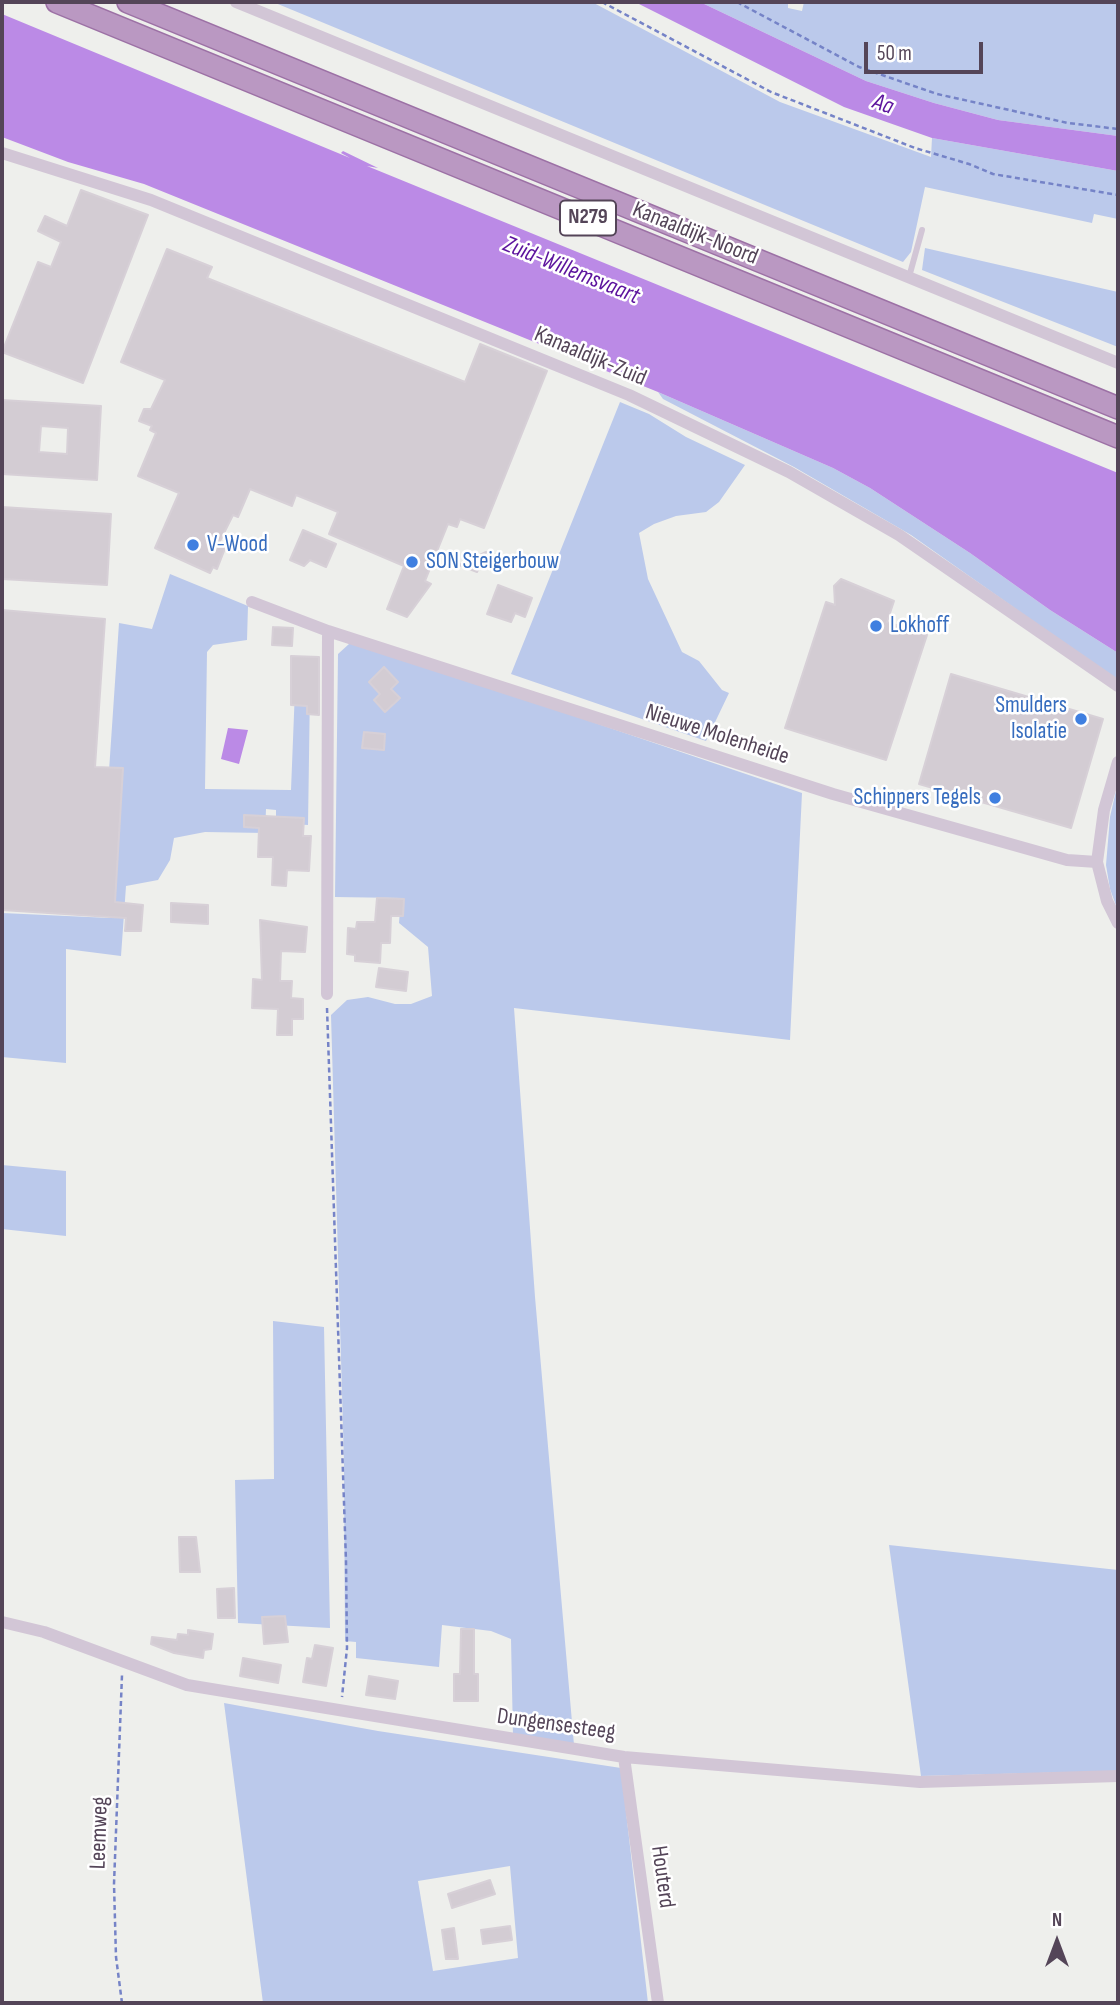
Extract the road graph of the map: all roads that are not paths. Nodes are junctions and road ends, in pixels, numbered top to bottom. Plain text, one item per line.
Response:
1 (57, 2) edge
2 (128, 2) edge
3 (236, 2) edge
4 (2, 153) edge
5 (922, 230) dead end
6 (909, 278) junction
7 (1118, 363) edge
8 (1118, 408) edge
9 (1118, 437) edge
10 (251, 602) dead end
11 (328, 631) junction
12 (1118, 686) edge
13 (1118, 762) edge
14 (1097, 862) junction
15 (1118, 923) edge
16 (327, 994) road end
17 (2, 1622) edge
18 (624, 1757) junction
19 (1118, 1776) edge
20 (658, 2003) edge

1 - 9 highway, Kanaaldijk-Noord / N279
2 - 8 highway, Kanaaldijk-Noord / N279
3 - 6 street, Kanaaldijk-Noord
4 - 12 street, Kanaaldijk-Zuid
5 - 6 lane
6 - 7 street, Kanaaldijk-Noord
10 - 11 street, Nieuwe Molenheide
11 - 14 street, Nieuwe Molenheide
11 - 16 street
13 - 14 street
14 - 15 street
17 - 18 street, Dungensesteeg
18 - 19 street, Dungensesteeg
18 - 20 street, Houterd

